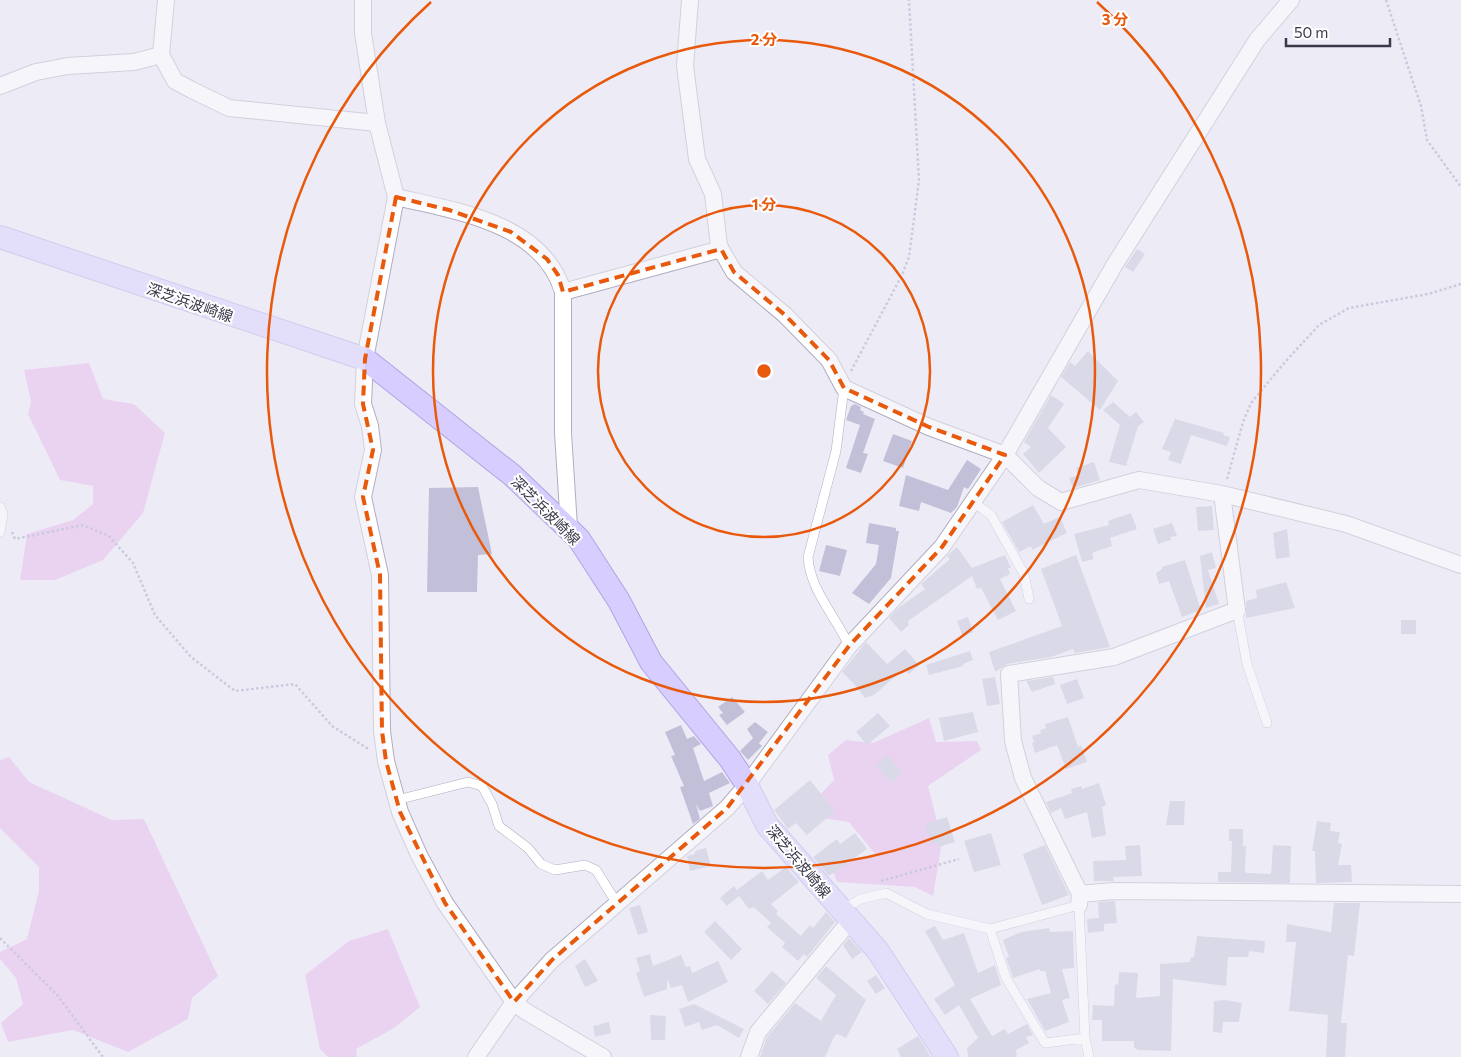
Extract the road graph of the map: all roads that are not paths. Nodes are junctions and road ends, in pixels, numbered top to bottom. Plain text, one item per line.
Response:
1 (166, 0) edge
2 (362, 0) edge
3 (690, 0) edge
4 (1291, 0) edge
5 (161, 56) junction
6 (0, 86) edge
7 (377, 123) junction
8 (396, 197) junction
9 (0, 236) edge
10 (720, 249) junction
11 (564, 292) junction
12 (365, 359) junction
13 (843, 387) junction
14 (1005, 456) junction
15 (1222, 494) junction
16 (973, 502) junction
17 (2, 511) edge
18 (568, 527) junction
19 (0, 532) edge
20 (1461, 566) edge
21 (1028, 599) dead end
22 (1237, 610) junction
23 (849, 646) junction
24 (1267, 723) dead end
25 (747, 785) junction
26 (397, 800) junction
27 (1461, 894) edge
28 (1080, 899) junction
29 (616, 902) junction
30 (845, 915) junction
31 (990, 929) junction
32 (514, 1002) junction
33 (1085, 1038) junction
34 (476, 1057) edge
35 (602, 1057) edge
36 (750, 1057) edge
37 (947, 1057) edge
38 (1089, 1057) edge

1 - 5 street
2 - 7 street
3 - 10 street
4 - 14 street
5 - 6 street
5 - 7 street
7 - 8 street
8 - 11 street
8 - 12 street
9 - 12 main road, 深芝浜波崎線
10 - 11 street
10 - 13 street
11 - 18 street
12 - 18 main road, 深芝浜波崎線
12 - 26 street
13 - 14 street
13 - 23 lane
14 - 15 street
14 - 16 street
15 - 20 street
15 - 22 street
16 - 21 lane
16 - 23 street
17 - 19 lane
18 - 25 main road, 深芝浜波崎線
22 - 24 lane
22 - 28 street
23 - 25 street
25 - 29 street
25 - 30 main road, 深芝浜波崎線
26 - 29 lane
26 - 32 street
27 - 28 street
28 - 31 lane
28 - 33 lane
29 - 32 street
30 - 31 lane
30 - 36 street
30 - 37 main road, 深芝浜波崎線
31 - 33 lane
32 - 34 street
32 - 35 street
33 - 38 lane

